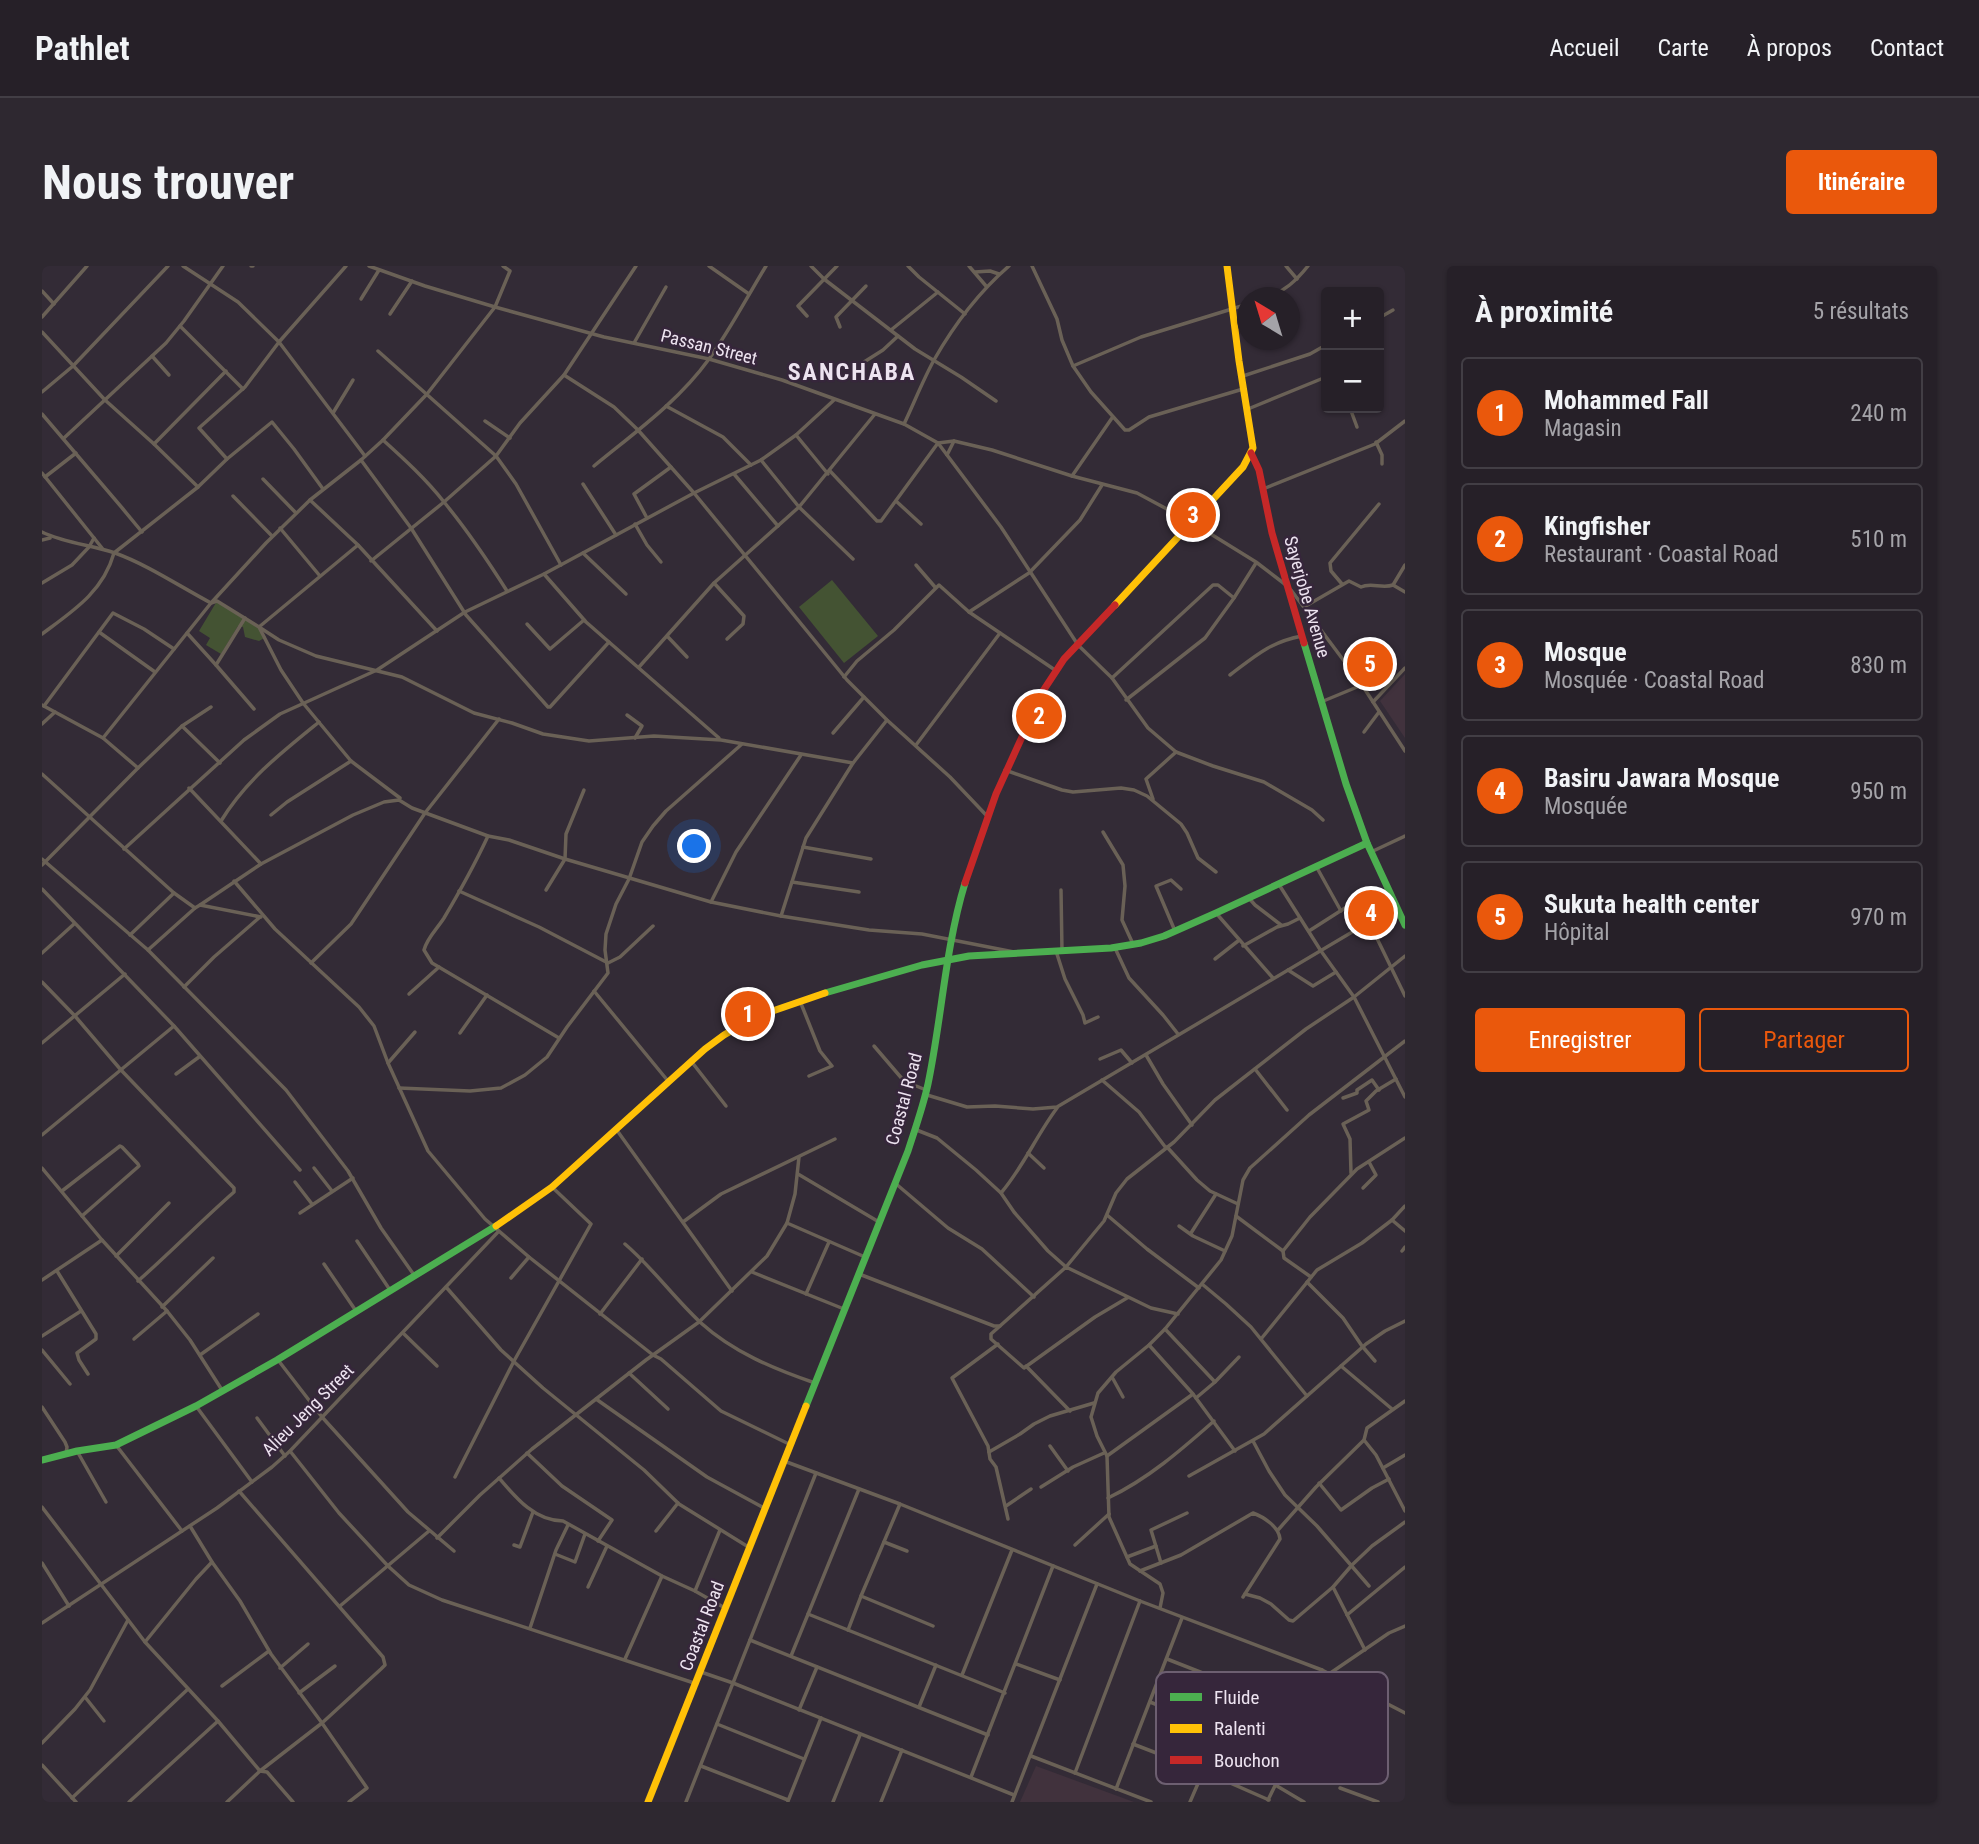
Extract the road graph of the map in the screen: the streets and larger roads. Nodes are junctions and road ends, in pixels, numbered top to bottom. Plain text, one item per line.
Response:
1 (87, 266) edge
2 (168, 266) edge
3 (183, 266) edge
4 (223, 266) edge
5 (346, 266) edge
6 (369, 266) edge
7 (503, 266) edge
8 (636, 266) edge
9 (709, 266) edge
10 (766, 266) edge
11 (811, 266) edge
12 (837, 266) edge
13 (908, 266) edge
14 (969, 266) edge
15 (1009, 266) edge
16 (1032, 266) edge
17 (1227, 266) edge
18 (1286, 266) edge
19 (1308, 266) edge
20 (512, 268) edge
21 (379, 270) junction
22 (975, 272) junction
23 (999, 274) junction
24 (824, 279) junction
25 (1297, 279) junction
26 (412, 281) junction
27 (212, 284) junction
28 (866, 286) dead end
29 (986, 286) junction
30 (666, 287) dead end
31 (1288, 287) edge
32 (42, 291) edge
33 (938, 292) junction
34 (749, 294) junction
35 (361, 299) dead end
36 (852, 301) junction
37 (54, 304) junction
38 (495, 307) junction
39 (1237, 307) edge
40 (1232, 309) junction
41 (1393, 310) dead end
42 (390, 314) dead end
43 (965, 314) junction
44 (1384, 315) edge
45 (807, 316) dead end
46 (42, 317) edge
47 (180, 326) junction
48 (840, 327) dead end
49 (891, 330) junction
50 (42, 332) edge
51 (592, 334) junction
52 (898, 336) junction
53 (279, 342) junction
54 (634, 343) junction
55 (1321, 348) edge
56 (378, 351) dead end
57 (152, 356) junction
58 (709, 359) junction
59 (934, 360) junction
60 (864, 362) dead end
61 (73, 366) junction
62 (1073, 366) junction
63 (226, 371) junction
64 (169, 375) dead end
65 (564, 375) junction
66 (1242, 377) junction
67 (1321, 379) edge
68 (353, 380) dead end
69 (1244, 388) junction
70 (243, 389) junction
71 (42, 392) edge
72 (427, 394) junction
73 (105, 400) junction
74 (834, 400) junction
75 (996, 401) dead end
76 (666, 407) junction
77 (1248, 409) junction
78 (333, 413) junction
79 (1352, 413) edge
80 (42, 414) edge
81 (875, 414) junction
82 (1112, 418) junction
83 (485, 421) dead end
84 (1405, 421) edge
85 (904, 424) junction
86 (1357, 427) dead end
87 (638, 430) junction
88 (796, 435) junction
89 (64, 438) junction
90 (510, 438) junction
91 (383, 439) junction
92 (954, 441) junction
93 (1376, 442) junction
94 (938, 443) junction
95 (154, 444) junction
96 (76, 453) junction
97 (1251, 453) junction
98 (947, 454) junction
99 (496, 456) junction
100 (227, 458) junction
101 (363, 458) junction
102 (761, 460) junction
103 (1382, 464) dead end
104 (751, 465) junction
105 (594, 466) dead end
106 (671, 467) junction
107 (829, 473) junction
108 (734, 474) junction
109 (44, 475) edge
110 (1072, 476) junction
111 (263, 479) dead end
112 (583, 484) dead end
113 (1103, 484) junction
114 (198, 487) junction
115 (323, 489) junction
116 (1262, 489) junction
117 (694, 493) junction
118 (233, 496) dead end
119 (310, 500) junction
120 (896, 501) junction
121 (444, 502) junction
122 (1379, 504) dead end
123 (799, 507) junction
124 (296, 513) junction
125 (647, 518) junction
126 (1193, 523) junction
127 (635, 524) junction
128 (921, 524) dead end
129 (778, 526) junction
130 (280, 528) junction
131 (411, 528) junction
132 (42, 532) edge
133 (142, 532) junction
134 (616, 535) junction
135 (272, 536) junction
136 (52, 537) junction
137 (94, 538) junction
138 (42, 540) edge
139 (358, 545) junction
140 (89, 547) junction
141 (103, 550) junction
142 (114, 553) junction
143 (583, 553) junction
144 (745, 554) junction
145 (853, 559) dead end
146 (371, 561) junction
147 (661, 562) dead end
148 (1256, 562) junction
149 (561, 565) junction
150 (916, 565) dead end
151 (1405, 565) edge
152 (1029, 573) junction
153 (544, 574) junction
154 (320, 576) junction
155 (42, 583) edge
156 (714, 583) junction
157 (1342, 583) junction
158 (1393, 585) junction
159 (1287, 586) junction
160 (935, 587) junction
161 (507, 591) junction
162 (1405, 592) edge
163 (626, 594) dead end
164 (1234, 598) junction
165 (211, 603) junction
166 (1304, 607) junction
167 (465, 612) junction
168 (969, 612) junction
169 (245, 618) junction
170 (584, 620) junction
171 (527, 624) dead end
172 (259, 626) junction
173 (437, 631) junction
174 (99, 632) junction
175 (187, 633) junction
176 (1000, 633) junction
177 (42, 634) edge
178 (1302, 636) junction
179 (668, 637) junction
180 (727, 639) dead end
181 (609, 642) junction
182 (1078, 645) junction
183 (174, 649) junction
184 (687, 657) dead end
185 (216, 665) junction
186 (639, 667) junction
187 (1405, 668) edge
188 (377, 670) junction
189 (1055, 670) junction
190 (155, 672) junction
191 (1230, 674) dead end
192 (844, 677) junction
193 (1112, 678) junction
194 (1362, 685) junction
195 (864, 697) junction
196 (1126, 700) junction
197 (1321, 702) junction
198 (1373, 702) junction
199 (303, 703) junction
200 (43, 706) edge
201 (211, 707) dead end
202 (254, 709) dead end
203 (55, 712) junction
204 (1379, 712) junction
205 (627, 715) dead end
206 (499, 719) junction
207 (887, 720) junction
208 (319, 722) junction
209 (42, 724) edge
210 (182, 726) junction
211 (1364, 732) dead end
212 (833, 733) dead end
213 (103, 738) junction
214 (635, 738) junction
215 (721, 740) junction
216 (742, 744) junction
217 (916, 745) junction
218 (1405, 751) edge
219 (1176, 752) junction
220 (802, 754) junction
221 (351, 761) junction
222 (220, 763) junction
223 (853, 763) junction
224 (138, 768) junction
225 (1005, 770) junction
226 (42, 774) edge
227 (189, 788) junction
228 (584, 790) dead end
229 (404, 802) junction
230 (1154, 802) junction
231 (425, 813) junction
232 (271, 815) dead end
233 (987, 816) junction
234 (89, 817) junction
235 (1323, 820) dead end
236 (221, 821) junction
237 (1103, 832) dead end
238 (488, 836) junction
239 (1405, 836) edge
240 (1367, 842) junction
241 (803, 848) junction
242 (124, 849) junction
243 (1371, 852) junction
244 (565, 859) junction
245 (871, 859) dead end
246 (43, 862) edge
247 (261, 864) junction
248 (1316, 866) junction
249 (1216, 872) dead end
250 (629, 878) junction
251 (234, 881) junction
252 (792, 881) junction
253 (1278, 883) junction
254 (42, 889) edge
255 (1181, 889) dead end
256 (546, 890) dead end
257 (1060, 890) dead end
258 (1388, 890) junction
259 (460, 891) junction
260 (859, 892) dead end
261 (174, 893) junction
262 (1248, 897) junction
263 (712, 902) junction
264 (1353, 904) junction
265 (1405, 904) edge
266 (200, 905) junction
267 (195, 908) junction
268 (1396, 909) junction
269 (1341, 911) junction
270 (1216, 913) junction
271 (262, 915) junction
272 (781, 916) junction
273 (1300, 918) junction
274 (1367, 923) junction
275 (74, 924) junction
276 (1405, 925) edge
277 (653, 926) dead end
278 (1282, 926) junction
279 (1175, 931) junction
280 (1309, 931) junction
281 (130, 935) junction
282 (950, 940) junction
283 (1238, 941) junction
284 (1133, 944) junction
285 (1243, 946) junction
286 (1115, 948) junction
287 (148, 950) junction
288 (1059, 951) junction
289 (1321, 951) junction
290 (42, 953) edge
291 (1022, 954) junction
292 (1405, 956) edge
293 (947, 959) junction
294 (1215, 959) dead end
295 (311, 963) junction
296 (608, 963) junction
297 (439, 967) junction
298 (1390, 967) junction
299 (1288, 970) junction
300 (1336, 972) junction
301 (125, 974) junction
302 (1273, 978) junction
303 (42, 982) edge
304 (184, 987) junction
305 (594, 991) junction
306 (409, 994) dead end
307 (487, 995) junction
308 (1405, 996) edge
309 (1354, 997) junction
310 (800, 1001) junction
311 (75, 1016) junction
312 (1098, 1017) dead end
313 (174, 1026) junction
314 (415, 1032) dead end
315 (460, 1033) dead end
316 (1178, 1034) junction
317 (559, 1038) junction
318 (1405, 1041) edge
319 (42, 1042) edge
320 (874, 1046) dead end
321 (1146, 1055) junction
322 (1385, 1055) junction
323 (200, 1057) junction
324 (1100, 1059) dead end
325 (691, 1060) junction
326 (388, 1063) junction
327 (1132, 1063) junction
328 (1255, 1069) junction
329 (121, 1070) junction
330 (176, 1074) dead end
331 (809, 1076) dead end
332 (1396, 1079) junction
333 (1102, 1080) junction
334 (668, 1081) junction
335 (400, 1088) junction
336 (1379, 1090) junction
337 (925, 1092) junction
338 (1405, 1097) edge
339 (1343, 1098) dead end
340 (726, 1106) dead end
341 (1057, 1107) junction
342 (1287, 1110) dead end
343 (1192, 1125) junction
344 (616, 1129) junction
345 (915, 1129) junction
346 (42, 1135) edge
347 (1405, 1138) edge
348 (835, 1139) dead end
349 (1167, 1148) junction
350 (1028, 1153) junction
351 (799, 1157) junction
352 (1369, 1162) junction
353 (42, 1168) edge
354 (314, 1168) dead end
355 (1044, 1168) dead end
356 (300, 1170) dead end
357 (798, 1174) junction
358 (1351, 1175) junction
359 (353, 1178) junction
360 (295, 1182) dead end
361 (895, 1183) junction
362 (552, 1187) junction
363 (1363, 1188) dead end
364 (62, 1191) junction
365 (332, 1191) junction
366 (1001, 1193) junction
367 (1216, 1194) junction
368 (169, 1203) dead end
369 (312, 1204) junction
370 (1238, 1204) junction
371 (1405, 1206) edge
372 (300, 1213) dead end
373 (1107, 1214) junction
374 (82, 1216) junction
375 (1236, 1216) junction
376 (1392, 1220) junction
377 (683, 1222) junction
378 (879, 1222) junction
379 (787, 1223) junction
380 (1179, 1226) dead end
381 (496, 1230) junction
382 (1405, 1231) edge
383 (1191, 1233) junction
384 (102, 1240) junction
385 (357, 1241) dead end
386 (829, 1242) junction
387 (625, 1244) dead end
388 (1225, 1251) junction
389 (1283, 1251) junction
390 (116, 1256) junction
391 (865, 1257) junction
392 (214, 1258) dead end
393 (529, 1258) junction
394 (642, 1259) junction
395 (324, 1264) dead end
396 (1066, 1267) junction
397 (57, 1271) junction
398 (752, 1272) junction
399 (859, 1274) junction
400 (414, 1275) junction
401 (1311, 1277) junction
402 (510, 1278) dead end
403 (42, 1280) edge
404 (138, 1280) junction
405 (559, 1281) junction
406 (1307, 1282) junction
407 (1200, 1286) junction
408 (446, 1287) junction
409 (390, 1290) junction
410 (733, 1291) junction
411 (805, 1295) junction
412 (1034, 1297) junction
413 (1127, 1298) junction
414 (162, 1307) junction
415 (845, 1310) junction
416 (81, 1311) junction
417 (167, 1311) junction
418 (356, 1311) junction
419 (258, 1314) dead end
420 (600, 1314) junction
421 (1178, 1314) junction
422 (1405, 1321) edge
423 (699, 1322) junction
424 (1000, 1326) junction
425 (1166, 1329) junction
426 (403, 1333) junction
427 (42, 1336) edge
428 (134, 1339) dead end
429 (1261, 1339) junction
430 (998, 1343) junction
431 (1149, 1345) junction
432 (1362, 1346) junction
433 (42, 1350) edge
434 (200, 1355) junction
435 (653, 1355) junction
436 (1239, 1357) dead end
437 (277, 1360) junction
438 (1375, 1361) dead end
439 (514, 1362) junction
440 (437, 1366) dead end
441 (1026, 1366) junction
442 (1341, 1366) junction
443 (629, 1373) junction
444 (88, 1374) dead end
445 (1112, 1377) junction
446 (1215, 1382) junction
447 (815, 1383) junction
448 (70, 1384) dead end
449 (222, 1390) junction
450 (1195, 1396) junction
451 (1307, 1396) junction
452 (1124, 1397) dead end
453 (596, 1399) junction
454 (1405, 1401) edge
455 (1094, 1403) junction
456 (196, 1406) junction
457 (42, 1407) edge
458 (668, 1409) dead end
459 (1392, 1409) junction
460 (1070, 1411) junction
461 (576, 1415) junction
462 (323, 1417) junction
463 (257, 1418) dead end
464 (1214, 1421) junction
465 (1364, 1440) junction
466 (1253, 1441) junction
467 (116, 1445) junction
468 (791, 1445) junction
469 (1050, 1446) dead end
470 (77, 1451) junction
471 (290, 1451) junction
472 (989, 1451) junction
473 (1236, 1451) junction
474 (527, 1453) junction
475 (66, 1454) junction
476 (1106, 1455) junction
477 (1405, 1455) edge
478 (285, 1456) junction
479 (42, 1460) edge
480 (784, 1461) junction
481 (1383, 1468) junction
482 (1068, 1471) junction
483 (816, 1472) junction
484 (1189, 1476) dead end
485 (455, 1477) dead end
486 (499, 1478) junction
487 (1389, 1479) junction
488 (252, 1482) junction
489 (1319, 1483) junction
490 (1041, 1487) dead end
491 (859, 1489) junction
492 (1031, 1489) dead end
493 (239, 1491) junction
494 (1108, 1497) junction
495 (106, 1502) dead end
496 (678, 1503) junction
497 (900, 1504) junction
498 (1006, 1506) junction
499 (42, 1507) edge
500 (1298, 1507) junction
501 (765, 1508) junction
502 (1405, 1511) edge
503 (533, 1512) junction
504 (1187, 1513) dead end
505 (1109, 1514) junction
506 (44, 1515) edge
507 (1008, 1519) dead end
508 (1405, 1522) edge
509 (568, 1524) junction
510 (190, 1525) junction
511 (720, 1530) junction
512 (1278, 1530) junction
513 (182, 1531) junction
514 (429, 1531) junction
515 (656, 1531) dead end
516 (585, 1534) junction
517 (437, 1538) junction
518 (598, 1541) junction
519 (884, 1542) junction
520 (514, 1545) dead end
521 (1075, 1545) dead end
522 (607, 1546) junction
523 (1156, 1546) junction
524 (750, 1548) junction
525 (1012, 1550) junction
526 (454, 1551) dead end
527 (907, 1551) dead end
528 (555, 1554) junction
529 (1127, 1557) junction
530 (212, 1562) junction
531 (42, 1563) edge
532 (1161, 1563) junction
533 (1352, 1565) junction
534 (388, 1566) junction
535 (1053, 1566) junction
536 (1405, 1567) edge
537 (1140, 1571) junction
538 (662, 1576) junction
539 (1097, 1584) junction
540 (101, 1586) junction
541 (1369, 1586) dead end
542 (588, 1587) dead end
543 (1333, 1587) junction
544 (695, 1591) junction
545 (861, 1596) junction
546 (1140, 1601) junction
547 (69, 1606) junction
548 (340, 1606) junction
549 (725, 1608) junction
550 (1160, 1608) junction
551 (808, 1614) junction
552 (1347, 1615) junction
553 (1183, 1617) junction
554 (128, 1620) junction
555 (42, 1623) edge
556 (933, 1626) dead end
557 (1405, 1626) edge
558 (530, 1628) junction
559 (848, 1630) junction
560 (751, 1640) junction
561 (145, 1642) junction
562 (308, 1644) dead end
563 (1364, 1650) junction
564 (269, 1651) junction
565 (791, 1656) junction
566 (625, 1659) junction
567 (1167, 1659) junction
568 (1016, 1664) junction
569 (936, 1665) junction
570 (335, 1666) dead end
571 (817, 1667) junction
572 (280, 1668) junction
573 (1322, 1670) joint
574 (701, 1672) junction
575 (1162, 1672) edge
576 (1200, 1672) edge
577 (1326, 1672) edge
578 (1332, 1672) edge
579 (962, 1675) junction
580 (1060, 1680) junction
581 (733, 1683) junction
582 (696, 1684) junction
583 (222, 1686) dead end
584 (1156, 1687) edge
585 (188, 1689) junction
586 (299, 1693) junction
587 (1005, 1693) junction
588 (85, 1697) junction
589 (1150, 1702) junction
590 (1156, 1704) edge
591 (1388, 1704) edge
592 (919, 1707) junction
593 (799, 1710) junction
594 (1405, 1713) edge
595 (821, 1718) junction
596 (104, 1721) dead end
597 (218, 1721) junction
598 (322, 1723) junction
599 (717, 1724) junction
600 (860, 1735) junction
601 (988, 1735) junction
602 (42, 1743) edge
603 (1133, 1744) junction
604 (902, 1750) junction
605 (1156, 1753) edge
606 (1031, 1756) junction
607 (804, 1759) junction
608 (42, 1765) edge
609 (701, 1766) junction
610 (260, 1771) junction
611 (1074, 1773) junction
612 (971, 1777) junction
613 (1198, 1784) edge
614 (1231, 1784) edge
615 (1277, 1786) joint
616 (1340, 1788) dead end
617 (1116, 1789) junction
618 (1014, 1795) junction
619 (72, 1798) junction
620 (788, 1801) edge
621 (1268, 1801) edge
622 (76, 1802) edge
623 (129, 1802) edge
624 (227, 1802) edge
625 (293, 1802) edge
626 (349, 1802) edge
627 (648, 1802) edge
628 (686, 1802) edge
629 (833, 1802) edge
630 (881, 1802) edge
631 (1012, 1802) edge
632 (1150, 1802) edge
633 (1190, 1802) edge
634 (1304, 1802) edge
635 (1378, 1802) edge

1 - 37 street
2 - 61 street
3 - 27 street
4 - 27 street
5 - 53 street
6 - 21 street, Passan Street
7 - 20 street
8 - 51 street
9 - 34 street
10 - 34 street
11 - 24 street
12 - 24 street
13 - 33 street
14 - 22 street
15 - 23 street
16 - 62 street
17 - 40 street, Sayerjobe Avenue
18 - 25 street
19 - 25 street
20 - 38 street
21 - 26 street, Passan Street
21 - 35 street
22 - 23 street
22 - 29 street
23 - 29 street
24 - 36 street
24 - 45 street
25 - 31 street
26 - 38 street, Passan Street
26 - 42 street
27 - 47 street
27 - 53 street
28 - 36 street
29 - 43 street
30 - 54 street
32 - 37 street
33 - 43 street
33 - 49 street
34 - 58 street
36 - 48 street
36 - 49 street
37 - 46 street
38 - 51 street, Passan Street
38 - 72 street
39 - 40 street
40 - 62 street
40 - 66 street, Sayerjobe Avenue
41 - 44 street
43 - 59 street
47 - 57 street
47 - 63 street
49 - 52 street
50 - 61 street
51 - 54 street, Passan Street
51 - 65 street
52 - 59 street
52 - 60 street
53 - 70 street
53 - 78 street
54 - 58 street, Passan Street
55 - 66 street
56 - 72 street
57 - 64 street
57 - 73 street
58 - 74 street, Passan Street
58 - 76 street
59 - 75 street
59 - 85 street
61 - 71 street
61 - 73 street
62 - 82 street
63 - 70 street
63 - 95 street
65 - 87 street
65 - 90 street
66 - 69 street, Sayerjobe Avenue
67 - 77 street
68 - 78 street
69 - 77 street, Sayerjobe Avenue
69 - 82 street
70 - 100 street
72 - 91 street
72 - 99 street
73 - 89 street
73 - 95 street
74 - 81 street, Passan Street
74 - 88 street
76 - 87 street
76 - 104 street
77 - 97 street, Sayerjobe Avenue
78 - 101 street
79 - 86 street
80 - 89 street
81 - 85 street, Passan Street
81 - 107 street
82 - 110 street
83 - 90 street
84 - 93 street
85 - 94 street, Passan Street
87 - 105 street
87 - 106 street
88 - 102 street
88 - 107 street
89 - 96 street
90 - 99 street
91 - 101 street
91 - 121 street
92 - 94 street
92 - 98 street
92 - 110 street
93 - 103 street
93 - 116 street
94 - 98 street
94 - 120 street
95 - 114 street
96 - 109 street
96 - 133 street
97 - 116 street, Sayerjobe Avenue
97 - 126 street, Coastal Road
98 - 152 street
99 - 121 street
99 - 149 street
100 - 114 street
100 - 115 street
101 - 115 street
101 - 131 street
102 - 104 street
102 - 123 street
104 - 108 street
106 - 117 street
106 - 125 street
107 - 120 street
107 - 123 street
108 - 117 street
108 - 129 street
109 - 137 street
110 - 113 street
111 - 124 street
112 - 134 street
113 - 126 street
113 - 152 street
114 - 133 street
115 - 119 street
116 - 159 street, Sayerjobe Avenue
117 - 125 street
117 - 144 street
118 - 135 street
119 - 124 street
119 - 139 street
120 - 128 street
121 - 131 street
121 - 161 street
122 - 157 street
123 - 129 street
123 - 145 street
124 - 130 street
125 - 127 street
126 - 148 street
126 - 182 street, Coastal Road
127 - 134 street
127 - 147 street
129 - 144 street
130 - 135 street
130 - 154 street
131 - 146 street
131 - 167 street
132 - 136 street
133 - 142 street
134 - 143 street
135 - 165 street
136 - 138 street
136 - 140 street
137 - 140 street
137 - 141 street
139 - 146 street
139 - 154 street
140 - 141 street
140 - 155 street
141 - 142 street
142 - 165 street
142 - 177 street
143 - 149 street
143 - 163 street
144 - 156 street
144 - 192 street
146 - 173 street
148 - 159 street
148 - 164 street
149 - 153 street
150 - 160 street
151 - 158 street
152 - 168 street
152 - 182 street
153 - 161 street
153 - 170 street
154 - 172 street
156 - 179 street
156 - 180 street
157 - 158 street
157 - 166 street
158 - 162 street
159 - 166 street
159 - 178 street, Sayerjobe Avenue
160 - 168 street
160 - 192 street
161 - 167 street
164 - 193 street
164 - 196 street
165 - 169 street
165 - 175 street
166 - 194 street
167 - 173 street
167 - 181 street
168 - 176 street
169 - 172 street
169 - 185 street
170 - 171 street
170 - 181 street
172 - 188 street
172 - 199 street
173 - 188 street
174 - 183 street
174 - 190 street
174 - 200 street
175 - 183 street
175 - 185 street
176 - 189 street
176 - 217 street
178 - 191 street
178 - 197 street, Sayerjobe Avenue
179 - 184 street
179 - 186 street
181 - 186 street
182 - 189 street, Coastal Road
182 - 193 street
183 - 190 street
185 - 202 street
186 - 215 street
187 - 198 street
188 - 199 street
188 - 206 street
189 - 225 street, Coastal Road
190 - 213 street
192 - 195 street
193 - 196 street
194 - 197 street
194 - 198 street
195 - 207 street
195 - 212 street
196 - 219 street
197 - 240 street, Sayerjobe Avenue
198 - 204 street
199 - 208 street
199 - 222 street
200 - 203 street
201 - 210 street
203 - 209 street
203 - 213 street
204 - 211 street
204 - 218 street
205 - 214 street
206 - 214 street
206 - 231 street
207 - 217 street
207 - 223 street
208 - 221 street
208 - 236 street
210 - 222 street
210 - 224 street
213 - 224 street
214 - 215 street
215 - 216 street
216 - 220 street
216 - 250 street
217 - 233 street
219 - 230 street
219 - 235 street
220 - 223 street
220 - 263 street
221 - 229 street
221 - 232 street
222 - 227 street
223 - 241 street
224 - 234 street
225 - 230 street
225 - 233 street, Coastal Road
226 - 234 street
227 - 236 street
227 - 242 street
228 - 244 street
229 - 231 street
229 - 247 street
230 - 249 street
231 - 238 street
231 - 295 street
233 - 282 street, Coastal Road
234 - 242 street
234 - 246 street
236 - 247 street
237 - 284 street
238 - 244 street
238 - 259 street
239 - 243 street
240 - 243 street, Sayerjobe Avenue
240 - 248 street
241 - 245 street
241 - 252 street
242 - 261 street
243 - 258 street, Sayerjobe Avenue
244 - 250 street
244 - 256 street
246 - 281 street
247 - 251 street
248 - 253 street
248 - 269 street
250 - 263 street
250 - 296 street
251 - 266 street
251 - 271 street
252 - 260 street
252 - 272 street
253 - 262 street
253 - 273 street
254 - 275 street
255 - 279 street
257 - 288 street
258 - 264 street
258 - 268 street, Sayerjobe Avenue
259 - 296 street
259 - 297 street
261 - 267 street
261 - 281 street
262 - 270 street
262 - 278 street
263 - 272 street
264 - 269 street
264 - 274 street
265 - 268 street
266 - 267 street
266 - 271 street
267 - 287 street
268 - 276 street, Sayerjobe Avenue
269 - 280 street
270 - 279 street
270 - 283 street
271 - 295 street
271 - 304 street
272 - 282 street
273 - 278 street
273 - 280 street
274 - 289 street
274 - 298 street
275 - 290 street
275 - 301 street
277 - 296 street
278 - 285 street
279 - 284 street
280 - 289 street
281 - 287 street
282 - 291 street
282 - 293 street, Coastal Road
283 - 285 street
283 - 294 street
284 - 286 street
285 - 302 street
286 - 288 street
286 - 316 street
287 - 304 street
288 - 291 street
288 - 312 street
289 - 299 street
289 - 300 street
291 - 293 street
292 - 298 street
293 - 310 street
293 - 337 street, Coastal Road
295 - 326 street
296 - 305 street
297 - 306 street
297 - 307 street
298 - 308 street
298 - 309 street
299 - 300 street
299 - 302 street
300 - 309 street
301 - 311 street
301 - 313 street
302 - 316 street
303 - 311 street
304 - 359 street
305 - 317 street
305 - 334 street
307 - 315 street
307 - 317 street
309 - 322 street
309 - 328 street
310 - 325 street
310 - 331 street
311 - 319 street
311 - 329 street
313 - 323 street
313 - 329 street
314 - 326 street
316 - 321 street
317 - 335 street
318 - 322 street
320 - 337 street
321 - 327 street
321 - 343 street
322 - 332 street
322 - 370 street
323 - 330 street
323 - 356 street
324 - 327 street
325 - 334 street
325 - 340 street
326 - 335 street
327 - 333 street
328 - 342 street
328 - 343 street
329 - 346 street
329 - 404 street
332 - 336 street
332 - 338 street
333 - 341 street
333 - 349 street
334 - 344 street
335 - 381 street
336 - 339 street
336 - 358 street
337 - 341 street
337 - 345 street, Coastal Road
341 - 350 street
343 - 349 street
344 - 362 street
344 - 377 street
345 - 361 street, Coastal Road
345 - 366 street
347 - 352 street
348 - 351 street
349 - 367 street
349 - 373 street
350 - 355 street
350 - 366 street
351 - 357 street
351 - 377 street
352 - 358 street
352 - 363 street
353 - 364 street
354 - 365 street
357 - 378 street
357 - 379 street
358 - 389 street
359 - 365 street
359 - 400 street
360 - 369 street
361 - 378 street, Coastal Road
361 - 412 street
362 - 381 street
362 - 405 street
364 - 374 street
364 - 374 street
365 - 369 street
366 - 396 street
367 - 370 street
367 - 383 street
368 - 390 street
369 - 372 street
370 - 375 street
371 - 376 street
373 - 396 street
373 - 407 street
374 - 384 street
375 - 388 street
375 - 389 street
376 - 382 street
376 - 401 street
377 - 410 street
378 - 391 street, Coastal Road
379 - 386 street
379 - 398 street
380 - 383 street
381 - 393 street
381 - 400 street
381 - 408 street, Alieu Jeng Street
383 - 388 street
384 - 390 street
384 - 397 street
385 - 409 street
386 - 391 street
386 - 411 street
387 - 394 street
388 - 407 street
389 - 401 street
390 - 404 street
391 - 399 street, Coastal Road
392 - 414 street
393 - 402 street
393 - 405 street
394 - 420 street
394 - 423 street
395 - 418 street
396 - 412 street
396 - 413 street
397 - 403 street
397 - 416 street
398 - 410 street
398 - 411 street
399 - 415 street, Coastal Road
399 - 424 street
400 - 409 street
401 - 406 street
404 - 414 street
405 - 420 street
405 - 439 street
406 - 429 street
406 - 432 street
407 - 421 street
407 - 429 street
408 - 426 street, Alieu Jeng Street
408 - 439 street
409 - 418 street
410 - 423 street
411 - 415 street
412 - 424 street
413 - 421 street
413 - 441 street
414 - 417 street
415 - 447 street, Coastal Road
416 - 427 street
416 - 444 street
417 - 428 street
417 - 434 street
418 - 437 street
419 - 434 street
420 - 435 street
421 - 425 street
422 - 432 street
423 - 435 street
423 - 447 street
424 - 430 street
425 - 431 street
425 - 446 street
426 - 440 street
426 - 462 street, Alieu Jeng Street
429 - 451 street
430 - 441 street
430 - 472 street
431 - 445 street
431 - 450 street
432 - 438 street
432 - 442 street
433 - 448 street
434 - 449 street
435 - 443 street
435 - 468 street
436 - 446 street
437 - 449 street
437 - 462 street
439 - 461 street
439 - 485 street
441 - 460 street
442 - 451 street
442 - 459 street
443 - 453 street
443 - 458 street
445 - 452 street
445 - 455 street
446 - 450 street
447 - 468 street, Coastal Road
449 - 456 street
450 - 464 street
450 - 476 street
451 - 466 street
453 - 461 street
453 - 501 street
454 - 459 street
455 - 460 street
455 - 476 street
456 - 467 street
456 - 488 street
457 - 475 street
459 - 465 street
460 - 472 street
461 - 474 street
461 - 496 street
462 - 471 street, Alieu Jeng Street
462 - 514 street
463 - 478 street
464 - 473 street
464 - 494 street
465 - 481 street
465 - 489 street
466 - 473 street
466 - 500 street
467 - 470 street
467 - 513 street
468 - 480 street, Coastal Road
469 - 482 street
470 - 475 street
470 - 495 street
471 - 478 street, Alieu Jeng Street
471 - 534 street
472 - 498 street
473 - 484 street
474 - 486 street
474 - 518 street
475 - 479 street
476 - 482 street
476 - 494 street
477 - 481 street
478 - 488 street, Alieu Jeng Street
480 - 483 street
480 - 501 street, Coastal Road
481 - 487 street
482 - 490 street
483 - 491 street
483 - 560 street
486 - 503 street
486 - 517 street
487 - 489 street
487 - 502 street
488 - 493 street, Alieu Jeng Street
489 - 500 street
491 - 497 street
491 - 551 street
492 - 498 street
493 - 510 street, Alieu Jeng Street
493 - 548 street
494 - 505 street
496 - 511 street
496 - 515 street
497 - 519 street
497 - 525 street
498 - 507 street
499 - 506 street
500 - 512 street
500 - 533 street
501 - 524 street, Coastal Road
503 - 509 street
503 - 520 street
504 - 523 street
505 - 521 street
505 - 529 street
506 - 540 street
508 - 533 street
509 - 516 street
509 - 528 street
510 - 513 street, Alieu Jeng Street
510 - 530 street
511 - 524 street
511 - 544 street
512 - 532 street
512 - 543 street
513 - 540 street, Alieu Jeng Street
514 - 517 street
514 - 534 street
516 - 518 street
516 - 528 street
517 - 526 street
518 - 522 street
519 - 527 street
519 - 545 street
522 - 538 street
522 - 542 street
523 - 529 street
523 - 532 street
524 - 549 street, Coastal Road
525 - 535 street
525 - 579 street
528 - 558 street
529 - 537 street
530 - 561 street
530 - 564 street
531 - 547 street
532 - 537 street
533 - 541 street
533 - 543 street
534 - 548 street
534 - 558 street
535 - 539 street
535 - 568 street
536 - 552 street
537 - 550 street
538 - 544 street
538 - 566 street
539 - 546 street
539 - 580 street
540 - 547 street, Alieu Jeng Street
540 - 554 street
543 - 552 street
544 - 549 street
545 - 556 street
545 - 559 street
546 - 550 street
546 - 611 street
547 - 555 street, Alieu Jeng Street
548 - 598 street
549 - 574 street, Coastal Road
550 - 553 street
551 - 559 street
551 - 565 street
552 - 563 street
553 - 567 street
553 - 573 street
554 - 561 street
554 - 588 street
557 - 563 street
558 - 566 street
559 - 569 street
560 - 565 street
560 - 581 street
561 - 585 street
562 - 572 street
563 - 578 street
564 - 572 street
564 - 583 street
565 - 571 street
566 - 582 street
567 - 575 street
567 - 576 street
568 - 580 street
568 - 587 street
569 - 579 street
569 - 592 street
570 - 586 street
571 - 592 street
571 - 593 street
572 - 586 street
573 - 577 street
574 - 581 street
574 - 582 street, Coastal Road
579 - 587 street
580 - 606 street
581 - 593 street
581 - 599 street
582 - 627 street, Coastal Road
584 - 589 street
585 - 597 street
585 - 619 street
586 - 598 street
587 - 601 street
588 - 596 street
588 - 602 street
589 - 590 street
589 - 603 street
591 - 594 street
592 - 601 street
593 - 595 street
595 - 600 street
595 - 607 street
597 - 610 street
597 - 623 street
598 - 610 street
598 - 626 street
599 - 607 street
599 - 609 street
600 - 604 street
600 - 629 street
601 - 612 street
603 - 605 street
603 - 617 street
604 - 612 street
604 - 630 street
606 - 611 street
606 - 618 street
607 - 620 street
608 - 619 street
609 - 620 street
609 - 628 street
610 - 624 street
610 - 625 street
611 - 617 street
612 - 618 street
613 - 633 street
614 - 621 street
615 - 621 street
615 - 634 street
616 - 635 street
617 - 632 street
618 - 631 street
619 - 622 street

